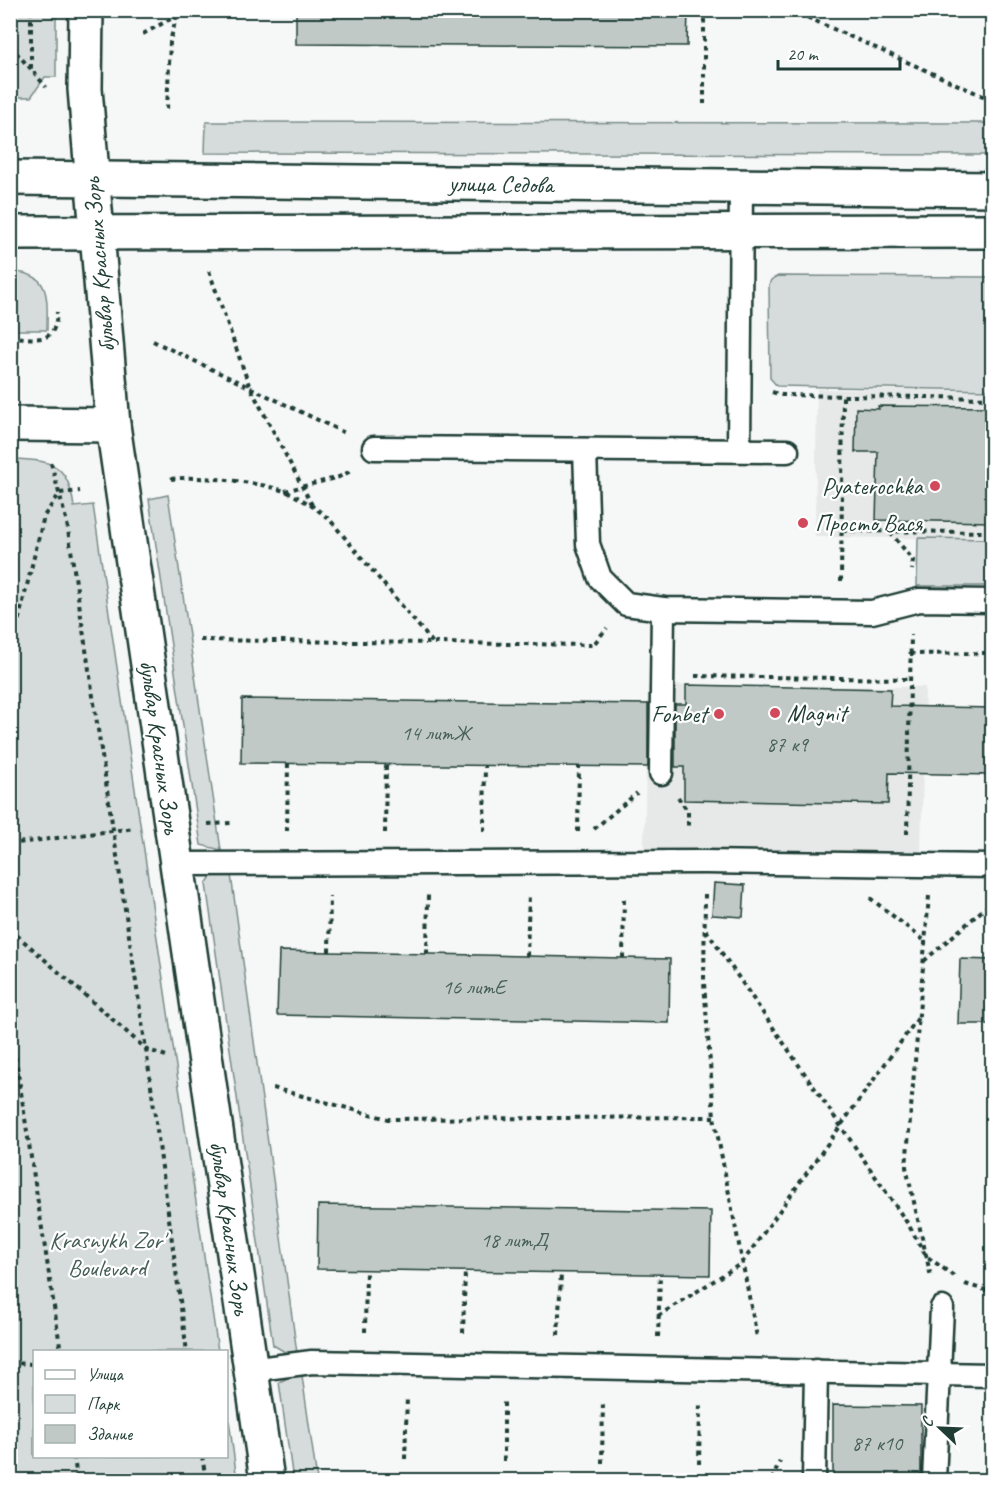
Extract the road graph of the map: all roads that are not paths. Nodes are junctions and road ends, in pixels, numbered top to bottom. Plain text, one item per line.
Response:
1 (86, 10) edge
2 (10, 178) edge
3 (92, 178) junction
4 (741, 187) junction
5 (993, 189) edge
6 (740, 230) junction
7 (993, 231) edge
8 (10, 233) edge
9 (96, 234) junction
10 (10, 424) edge
11 (113, 425) junction
12 (374, 448) road end
13 (585, 450) junction
14 (739, 450) junction
15 (787, 451) dead end
16 (993, 601) edge
17 (663, 609) junction
18 (661, 773) road end
19 (177, 864) junction
20 (990, 866) edge
21 (942, 1308) road end
22 (250, 1370) junction
23 (816, 1371) junction
24 (938, 1374) junction
25 (993, 1375) edge
26 (267, 1480) edge
27 (814, 1480) edge
28 (934, 1480) edge

1 - 3 main road, бульвар Красных Зорь
2 - 3 main road, улица Седова
3 - 4 main road, улица Седова
3 - 9 main road, бульвар Красных Зорь
4 - 5 main road, улица Седова
4 - 6 lane
6 - 7 main road, улица Седова
6 - 9 main road, улица Седова
6 - 14 lane
8 - 9 main road, улица Седова
9 - 11 main road, бульвар Красных Зорь
10 - 11 main road
11 - 19 main road, бульвар Красных Зорь
12 - 13 lane
13 - 14 lane
13 - 17 lane
14 - 15 lane
16 - 17 lane
17 - 18 lane
19 - 20 lane
19 - 22 main road, бульвар Красных Зорь
21 - 24 lane
22 - 23 lane
22 - 26 main road, бульвар Красных Зорь
23 - 24 lane
23 - 27 lane
24 - 25 lane
24 - 28 lane

